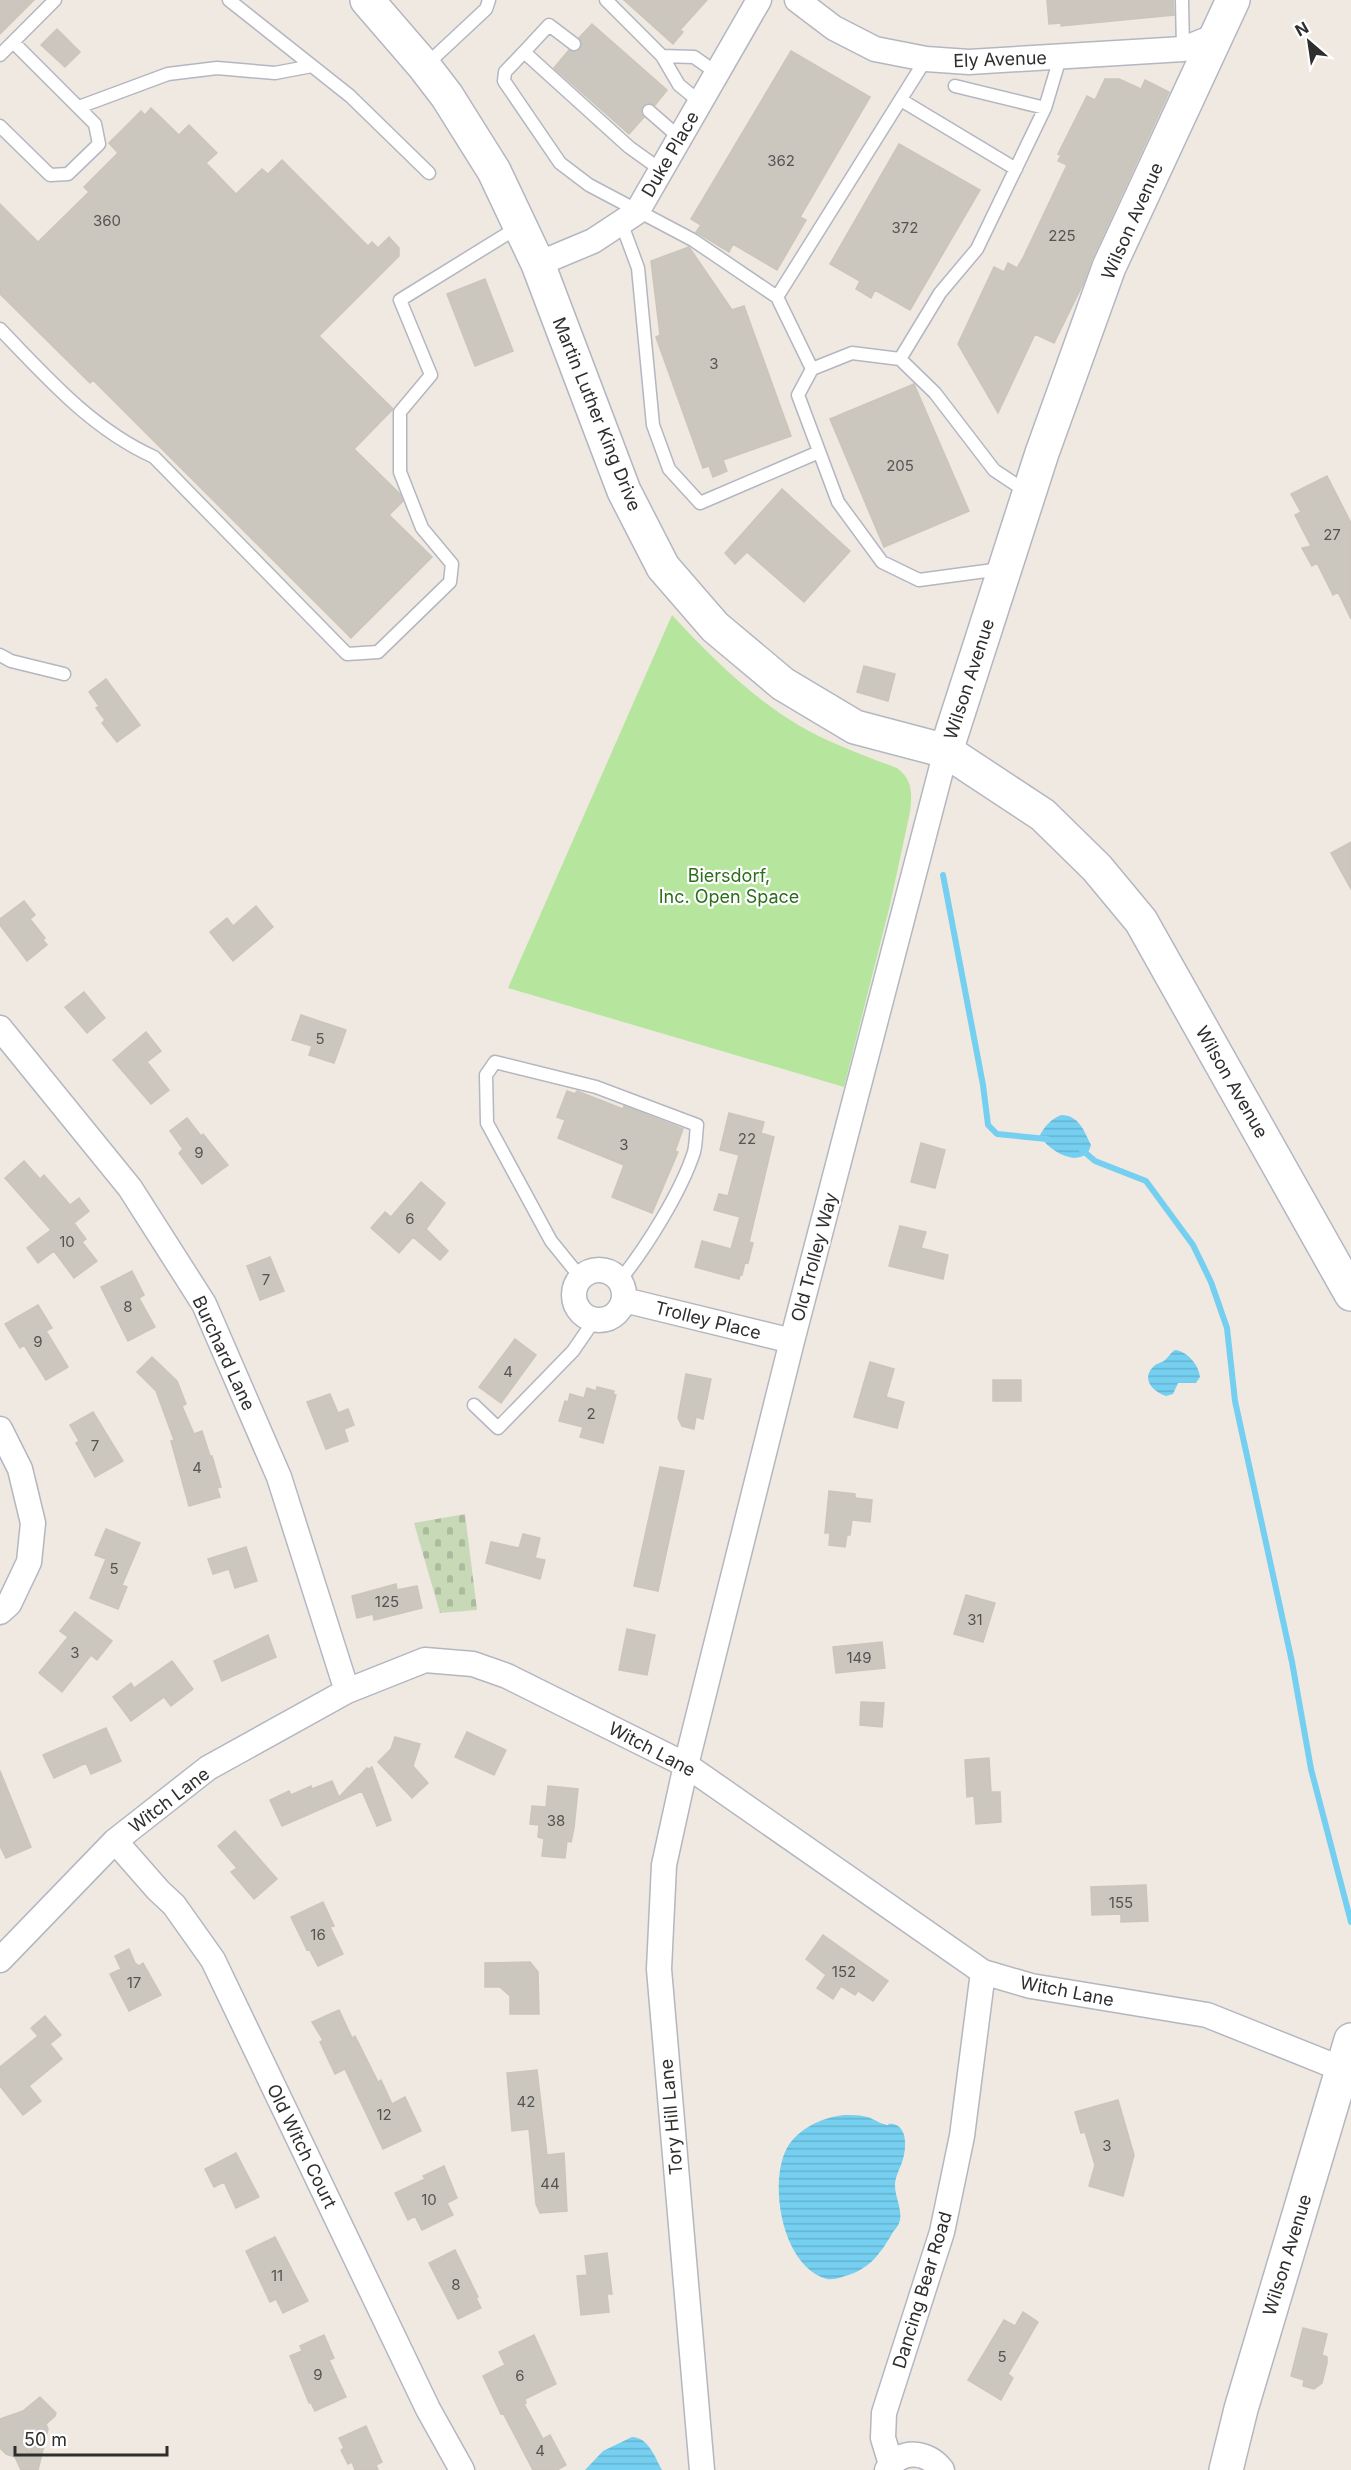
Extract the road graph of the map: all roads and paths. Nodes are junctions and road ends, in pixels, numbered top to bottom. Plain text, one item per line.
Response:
1 (55, 0) edge
2 (229, 0) edge
3 (367, 0) edge
4 (606, 0) edge
5 (759, 0) edge
6 (797, 0) edge
7 (1182, 0) edge
8 (1233, 0) edge
9 (488, 4) edge
10 (1216, 36) junction
11 (13, 42) junction
12 (574, 44) dead end
13 (1183, 49) junction
14 (524, 52) junction
15 (0, 55) edge
16 (662, 56) junction
17 (1060, 58) junction
18 (926, 59) junction
19 (312, 66) junction
20 (424, 66) junction
21 (717, 73) junction
22 (955, 86) dead end
23 (901, 100) junction
24 (700, 102) junction
25 (79, 107) junction
26 (1045, 108) junction
27 (649, 111) dead end
28 (0, 126) edge
29 (680, 138) junction
30 (1016, 169) junction
31 (661, 170) junction
32 (429, 173) dead end
33 (629, 217) junction
34 (521, 226) junction
35 (538, 264) junction
36 (777, 297) junction
37 (0, 328) edge
38 (900, 359) junction
39 (812, 369) junction
40 (819, 452) junction
41 (1029, 493) junction
42 (1005, 568) junction
43 (0, 654) edge
44 (64, 674) dead end
45 (945, 751) junction
46 (0, 1029) edge
47 (581, 1278) junction
48 (622, 1290) junction
49 (1351, 1294) edge
50 (595, 1319) junction
51 (792, 1341) junction
52 (474, 1405) dead end
53 (0, 1429) edge
54 (0, 1612) edge
55 (347, 1691) junction
56 (686, 1765) junction
57 (115, 1840) junction
58 (3, 1949) edge
59 (983, 1972) junction
60 (1348, 2052) edge
61 (889, 2467) edge
62 (462, 2470) edge
63 (702, 2470) edge
64 (942, 2470) edge
65 (1226, 2470) edge

1 - 11 lane
2 - 19 lane
3 - 20 main road, Martin Luther King Drive
4 - 16 lane
5 - 21 street, Duke Place
6 - 18 street, Ely Avenue
7 - 13 lane
8 - 10 main road, Wilson Avenue
9 - 20 lane
10 - 13 street, Ely Avenue
10 - 41 main road, Wilson Avenue
11 - 15 lane
11 - 25 lane
12 - 14 lane
13 - 17 street, Ely Avenue
14 - 31 lane
14 - 33 lane
16 - 21 lane
16 - 24 lane
17 - 18 street, Ely Avenue
17 - 26 lane
18 - 23 lane
19 - 25 lane
19 - 32 lane
20 - 34 main road, Martin Luther King Drive
21 - 24 street, Duke Place
22 - 26 lane
23 - 30 lane
23 - 36 lane
24 - 29 street, Duke Place
25 - 28 lane
26 - 30 lane
27 - 29 lane
29 - 31 street, Duke Place
30 - 38 lane
31 - 33 street, Duke Place
33 - 35 street, Duke Place
33 - 36 lane
33 - 40 lane
34 - 35 main road, Martin Luther King Drive
34 - 37 lane
35 - 45 main road, Martin Luther King Drive
36 - 39 lane
38 - 39 lane
38 - 41 lane
39 - 40 lane
40 - 42 lane
41 - 42 main road, Wilson Avenue
42 - 45 main road, Wilson Avenue
43 - 44 lane
45 - 49 main road, Wilson Avenue
45 - 51 street, Old Trolley Way
46 - 55 street, Burchard Lane
47 - 48 street, Trolley Place
47 - 48 lane
47 - 50 street
48 - 50 street
48 - 51 street, Trolley Place
50 - 52 lane
51 - 56 street, Old Trolley Way
53 - 54 street
55 - 56 street, Witch Lane
55 - 57 street, Witch Lane
56 - 59 street, Witch Lane
56 - 63 street, Tory Hill Lane
57 - 58 street, Witch Lane
57 - 62 street, Old Witch Court
59 - 60 street, Witch Lane
59 - 61 street, Dancing Bear Road
60 - 65 main road, Wilson Avenue
61 - 64 street, Dancing Bear Road

